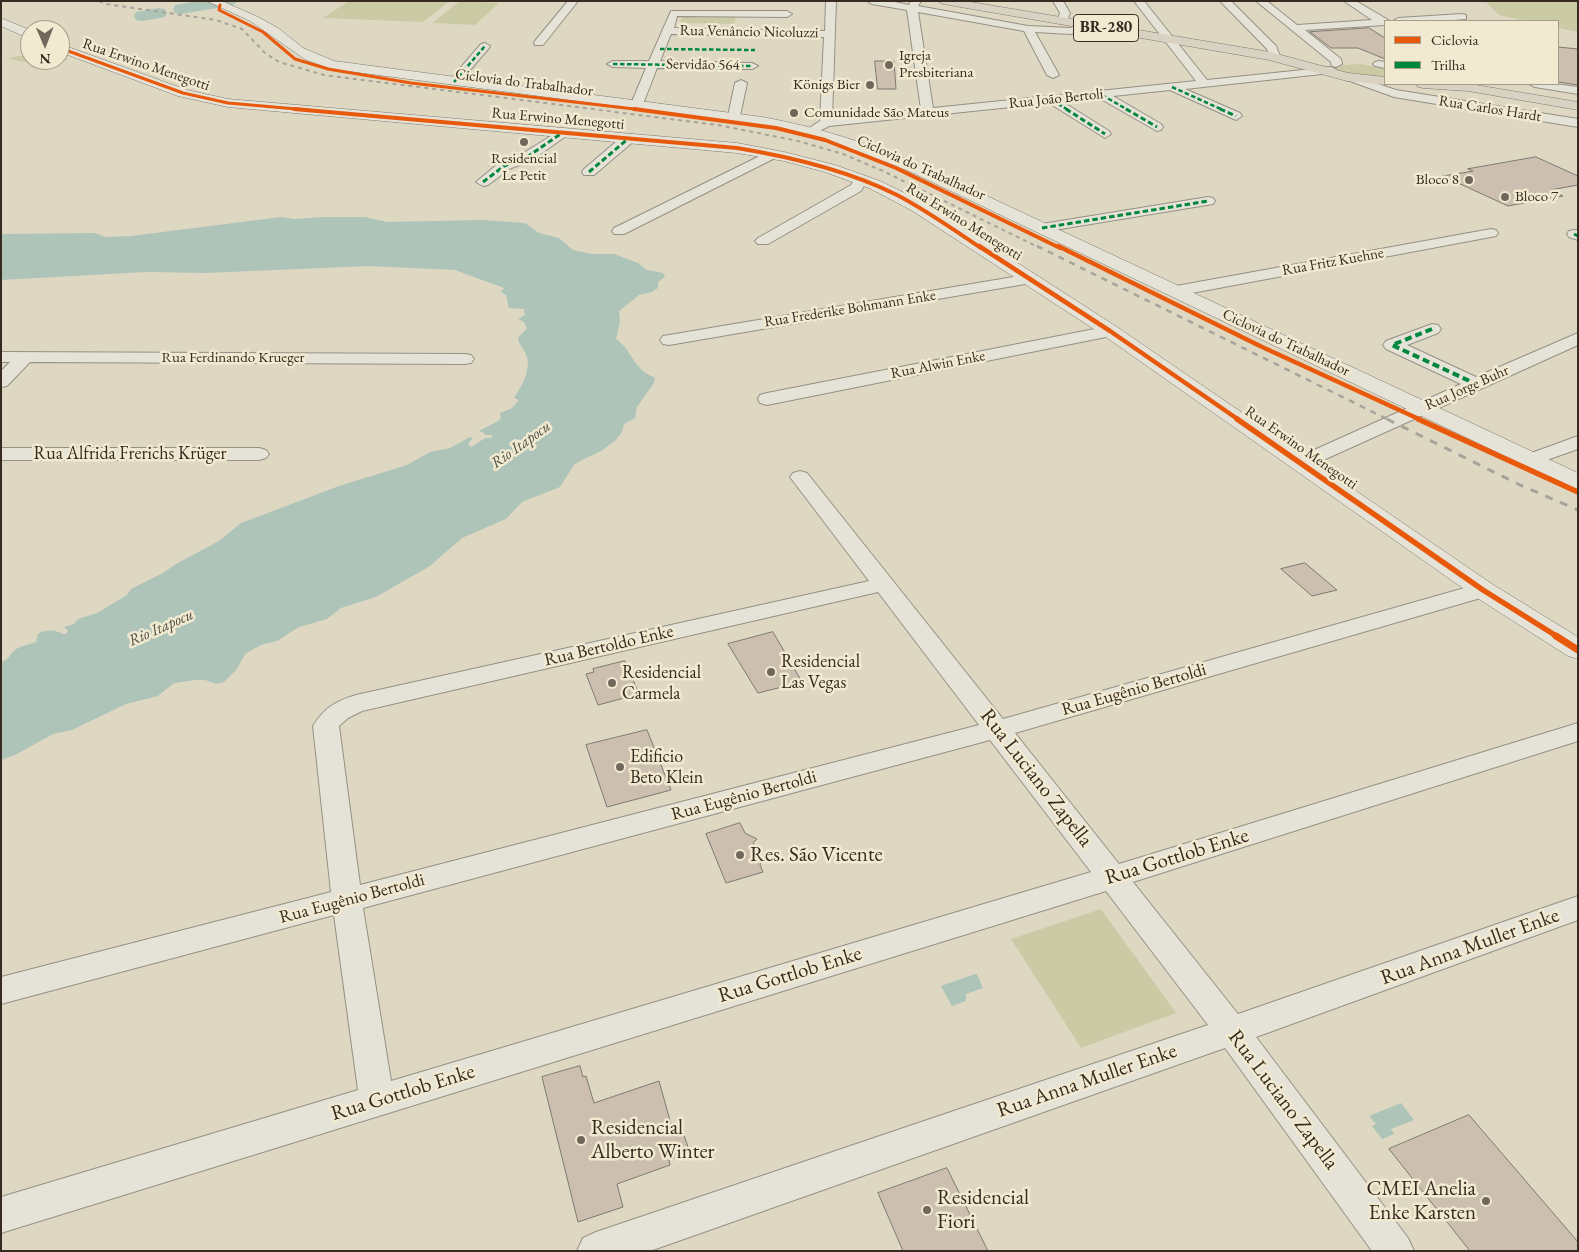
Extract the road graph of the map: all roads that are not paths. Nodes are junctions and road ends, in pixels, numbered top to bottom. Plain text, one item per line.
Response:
1 (573, 1) edge
2 (680, 1) edge
3 (831, 1) edge
4 (872, 1) edge
5 (943, 1) edge
6 (1058, 1) edge
7 (1139, 1) edge
8 (1225, 1) edge
9 (1261, 1) edge
10 (1349, 1) edge
11 (215, 3) edge
12 (914, 5) edge
13 (675, 13) junction
14 (787, 14) dead end
15 (1462, 17) dead end
16 (1414, 20) edge
17 (1, 21) edge
18 (1062, 21) junction
19 (1384, 22) edge
20 (1086, 25) junction
21 (1295, 28) junction
22 (1028, 29) junction
23 (20, 30) edge
24 (668, 31) junction
25 (831, 34) junction
26 (1169, 39) junction
27 (539, 43) dead end
28 (485, 46) dead end
29 (660, 49) junction
30 (755, 50) dead end
31 (70, 52) edge
32 (1272, 56) junction
33 (613, 64) dead end
34 (654, 65) junction
35 (1301, 65) junction
36 (1335, 65) junction
37 (752, 66) dead end
38 (1053, 75) dead end
39 (1351, 78) junction
40 (1383, 81) edge
41 (454, 82) junction
42 (741, 83) dead end
43 (1205, 84) junction
44 (1385, 85) edge
45 (1432, 85) edge
46 (1453, 85) edge
47 (1541, 85) edge
48 (1170, 88) junction
49 (1479, 90) junction
50 (1578, 91) edge
51 (1102, 94) junction
52 (1402, 94) junction
53 (1052, 100) junction
54 (637, 104) junction
55 (1578, 106) edge
56 (928, 113) junction
57 (734, 116) junction
58 (1232, 117) dead end
59 (826, 123) junction
60 (1578, 123) edge
61 (1157, 127) dead end
62 (812, 130) junction
63 (562, 133) junction
64 (1105, 134) dead end
65 (629, 138) junction
66 (772, 154) junction
67 (904, 163) junction
68 (589, 172) dead end
69 (861, 179) junction
70 (483, 182) dead end
71 (1208, 202) dead end
72 (1042, 228) junction
73 (619, 231) dead end
74 (1491, 233) dead end
75 (763, 241) dead end
76 (1031, 279) junction
77 (1176, 291) junction
78 (1432, 329) dead end
79 (1110, 331) junction
80 (1578, 338) edge
81 (669, 340) dead end
82 (1, 357) edge
83 (25, 357) junction
84 (465, 359) dead end
85 (1, 382) edge
86 (1476, 384) junction
87 (767, 399) dead end
88 (1421, 409) junction
89 (1578, 442) edge
90 (1, 454) edge
91 (259, 454) dead end
92 (1530, 460) junction
93 (1301, 463) junction
94 (800, 477) dead end
95 (1578, 482) edge
96 (884, 584) junction
97 (1483, 590) junction
98 (1578, 650) edge
99 (998, 729) junction
100 (1578, 732) edge
101 (1113, 877) junction
102 (347, 900) junction
103 (1578, 908) edge
104 (1, 990) edge
105 (1232, 1031) junction
106 (377, 1101) junction
107 (1, 1215) edge
108 (596, 1251) edge
109 (1395, 1251) edge

1 - 27 street
2 - 13 street
3 - 25 street
4 - 12 street
5 - 18 highway, BR-280
6 - 18 street
7 - 26 street
8 - 32 street
9 - 21 street
10 - 19 street
11 - 41 street
12 - 22 street
12 - 56 street
13 - 14 street
13 - 24 street
15 - 16 street
17 - 23 street
18 - 20 highway, BR-280
19 - 21 street
20 - 22 street
20 - 26 highway, BR-280
21 - 36 street
22 - 38 street
24 - 25 street, Rua Venâncio Nicoluzzi
24 - 29 street
25 - 59 street
26 - 32 highway, BR-280
26 - 43 street
28 - 41 street
29 - 30 street
29 - 34 street
31 - 63 street, Rua Erwino Menegotti
32 - 35 highway, BR-280
33 - 34 street, Servidão 564
34 - 37 street, Servidão 564
34 - 54 street
35 - 36 highway, BR-280
35 - 43 street, Rua João Bertoli
36 - 39 highway, BR-280
39 - 40 highway, BR-280
39 - 52 street, Rua Carlos Hardt
41 - 54 street
42 - 57 street
43 - 48 street, Rua João Bertoli
44 - 52 street, Rua Carlos Hardt
45 - 49 highway
46 - 49 highway
47 - 50 street
48 - 51 street, Rua João Bertoli
48 - 58 street
49 - 55 highway
51 - 53 street, Rua João Bertoli
51 - 61 street
52 - 60 street, Rua Carlos Hardt
53 - 56 street, Rua João Bertoli
53 - 64 street
54 - 57 street
56 - 59 street, Rua João Bertoli
57 - 62 street
59 - 62 street, Rua João Bertoli
62 - 67 street
63 - 65 street, Rua Erwino Menegotti
63 - 70 street
65 - 66 street, Rua Erwino Menegotti
65 - 68 street
66 - 69 street, Rua Erwino Menegotti
66 - 73 street
67 - 69 street
67 - 72 street
69 - 75 street
69 - 76 street, Rua Erwino Menegotti
71 - 72 street
72 - 77 street
74 - 77 street, Rua Fritz Kuehne
76 - 79 street, Rua Erwino Menegotti
76 - 81 street, Rua Frederike Bohmann Enke
77 - 88 street
78 - 86 street
79 - 87 street, Rua Alwin Enke
79 - 93 street, Rua Erwino Menegotti
80 - 86 street, Rua Jorge Buhr
82 - 83 street, Rua Ferdinando Krueger
83 - 84 street, Rua Ferdinando Krueger
83 - 85 street
86 - 88 street, Rua Jorge Buhr
88 - 92 street
88 - 93 street, Rua Jorge Buhr
89 - 92 street
90 - 91 street, Rua Alfrida Frerichs Krüger
92 - 95 street
93 - 97 street, Rua Erwino Menegotti
94 - 96 street, Rua Luciano Zapella
96 - 99 street, Rua Luciano Zapella
96 - 102 street, Rua Bertoldo Enke
97 - 98 street, Rua Erwino Menegotti
97 - 99 street, Rua Eugênio Bertoldi
99 - 101 street, Rua Luciano Zapella
99 - 102 street, Rua Eugênio Bertoldi
100 - 101 street, Rua Gottlob Enke
101 - 105 street, Rua Luciano Zapella
101 - 106 street, Rua Gottlob Enke
102 - 104 street, Rua Eugênio Bertoldi
102 - 106 street
103 - 105 street, Rua Anna Muller Enke
105 - 108 street, Rua Anna Muller Enke
105 - 109 street, Rua Luciano Zapella
106 - 107 street, Rua Gottlob Enke

